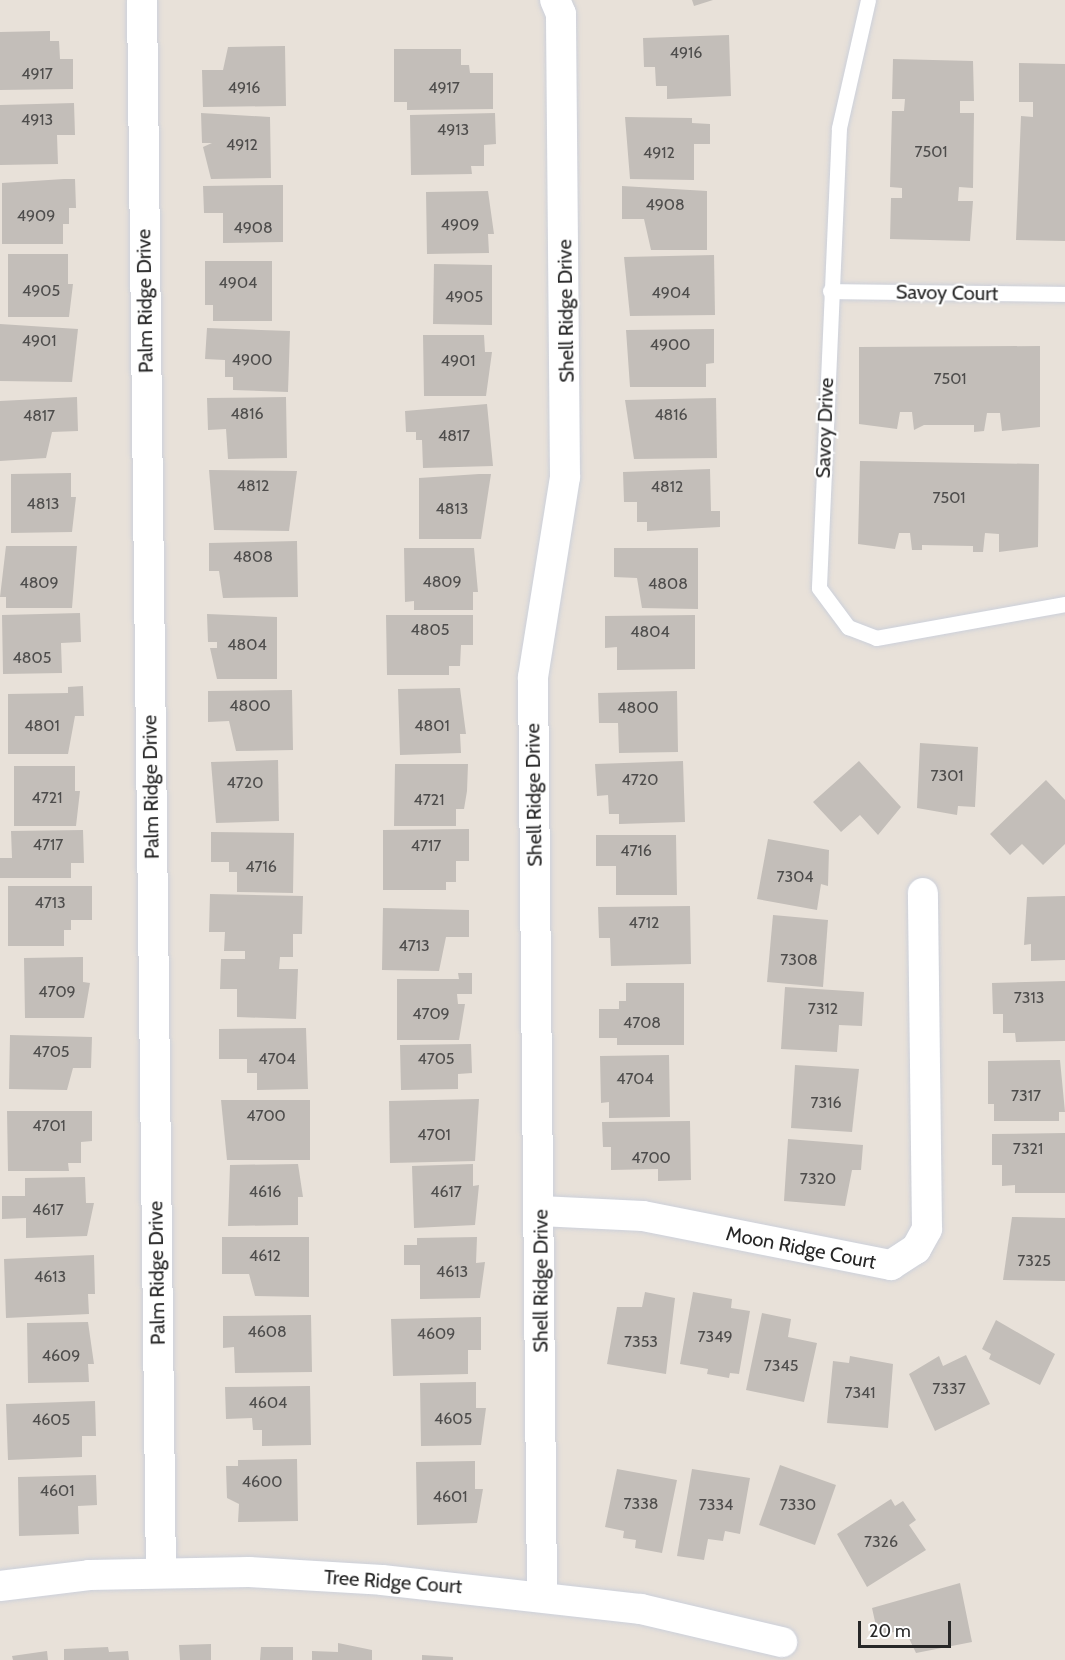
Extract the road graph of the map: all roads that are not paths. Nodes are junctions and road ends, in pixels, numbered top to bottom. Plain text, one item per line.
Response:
1 (141, 0) edge
2 (555, 0) edge
3 (868, 0) edge
4 (830, 291) junction
5 (1065, 294) edge
6 (1065, 604) edge
7 (922, 893) dead end
8 (540, 1211) junction
9 (161, 1573) junction
10 (0, 1586) edge
11 (542, 1594) junction
12 (782, 1642) dead end

1 - 9 street, Palm Ridge Drive
2 - 8 street, Shell Ridge Drive
3 - 4 lane, Savoy Drive
4 - 5 lane, Savoy Court
4 - 6 lane, Savoy Drive
7 - 8 street, Moon Ridge Court
8 - 11 street, Shell Ridge Drive
9 - 10 street, Tree Ridge Court
9 - 11 street, Tree Ridge Court
11 - 12 street, Tree Ridge Court

